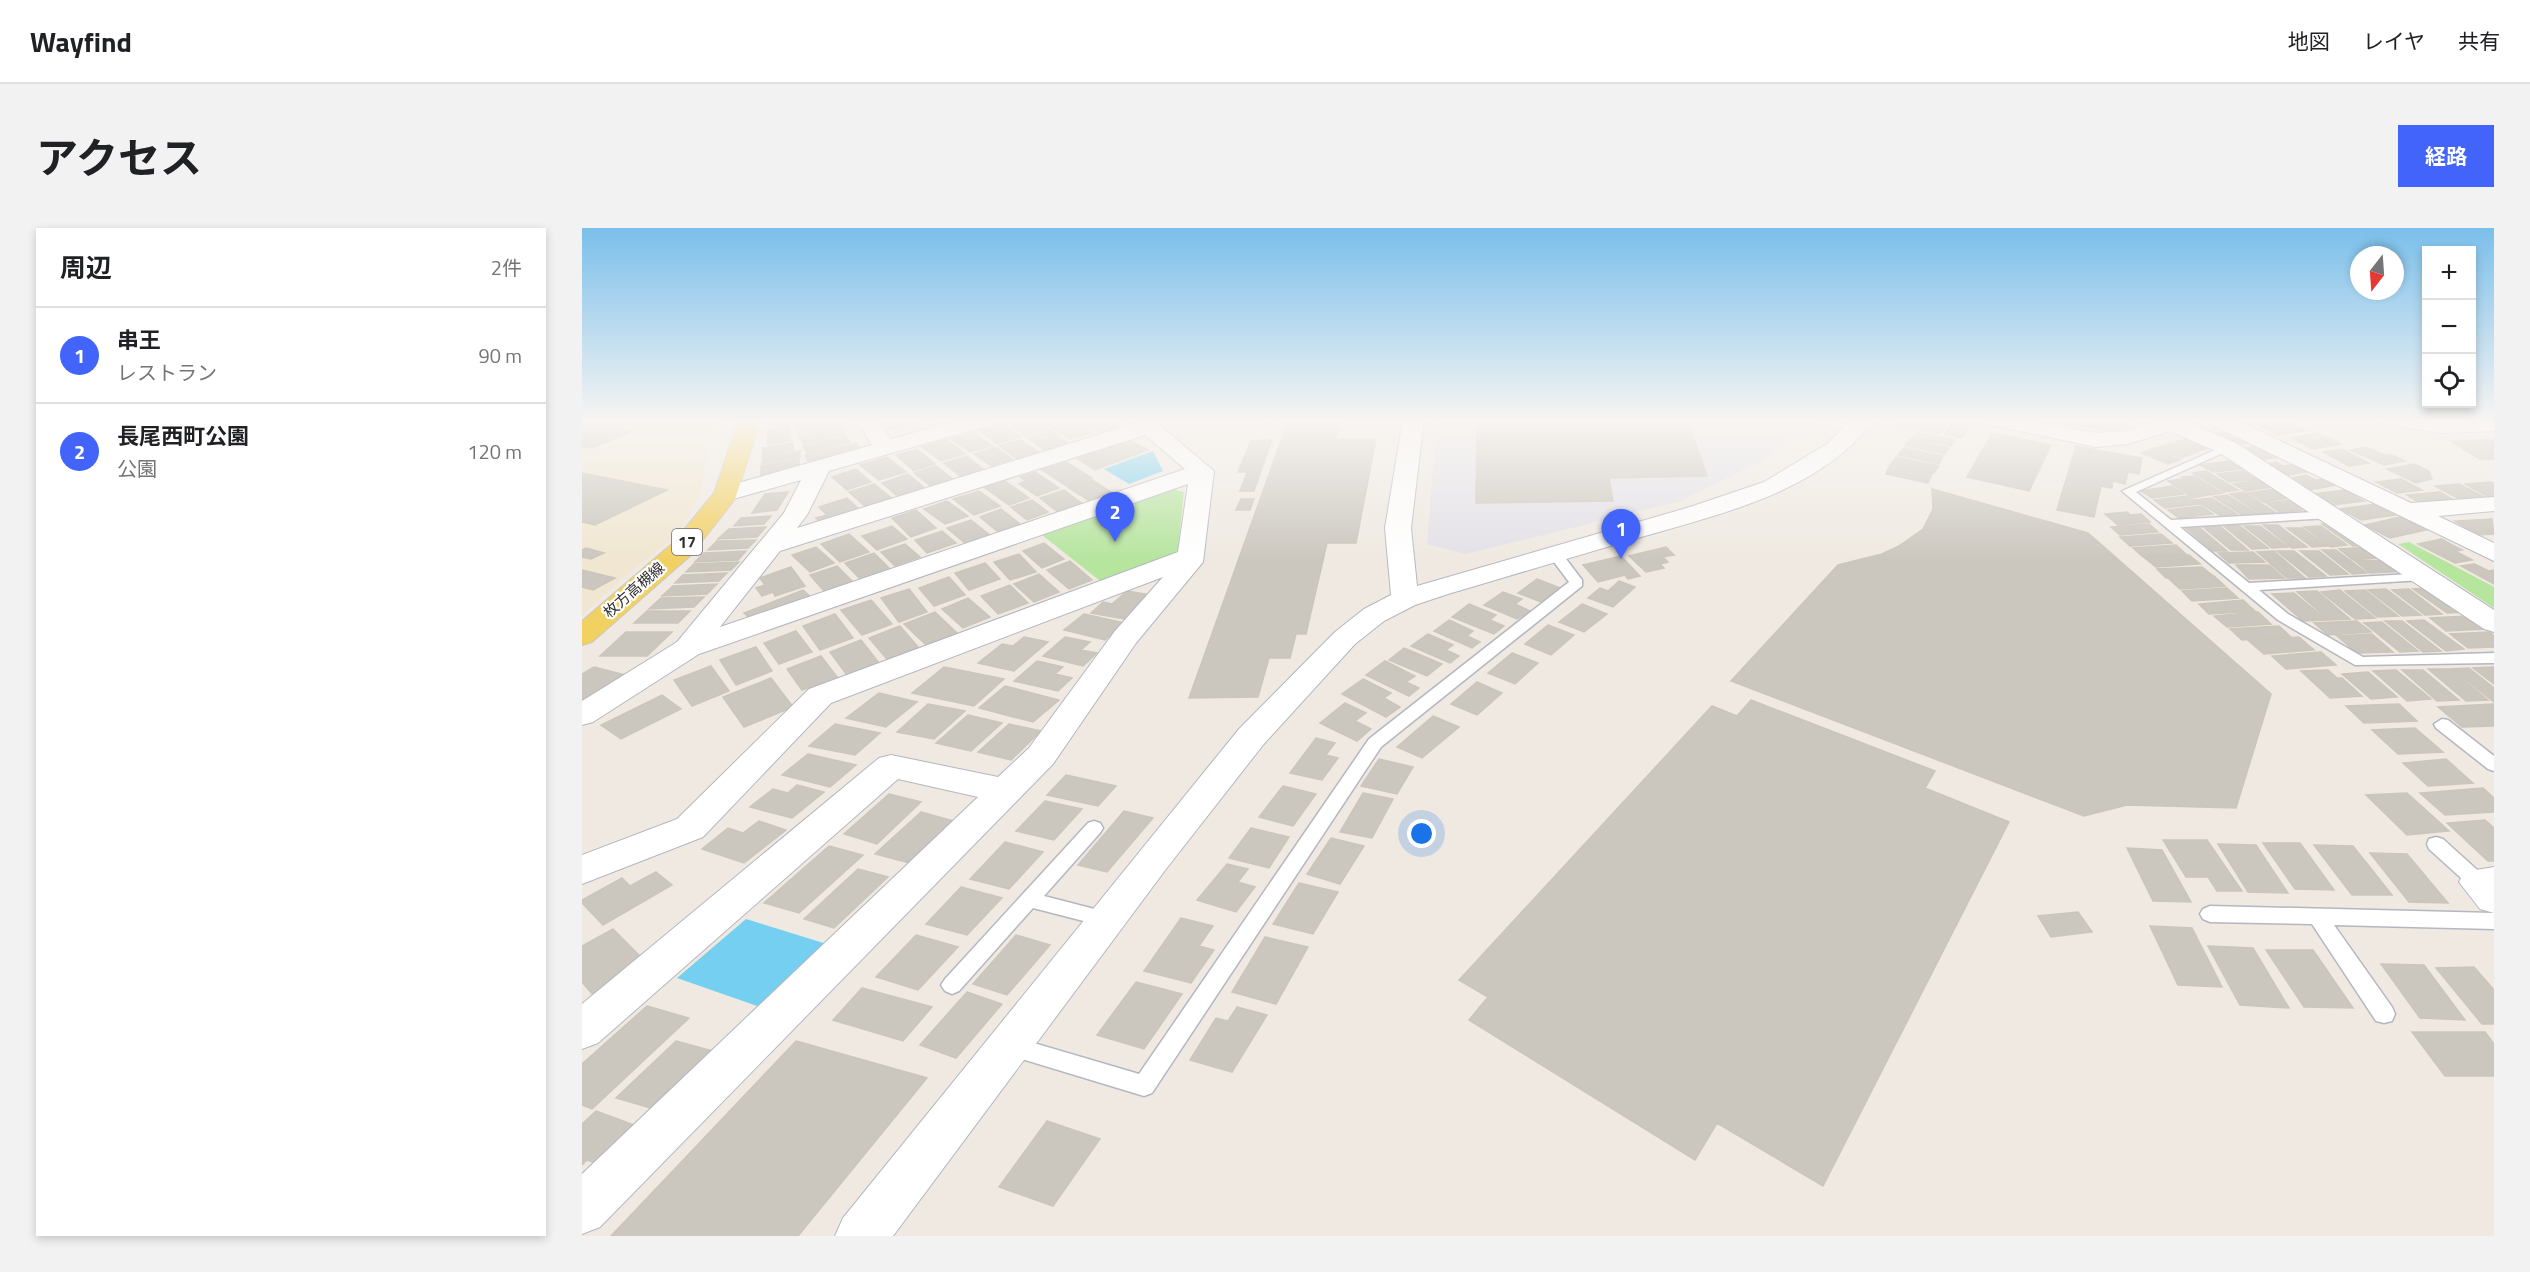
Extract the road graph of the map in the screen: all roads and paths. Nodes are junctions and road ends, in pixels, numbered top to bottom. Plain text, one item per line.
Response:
1 (735, 466) edge
2 (826, 466) edge
3 (1011, 466) edge
4 (1196, 466) edge
5 (1406, 466) edge
6 (1807, 466) edge
7 (2186, 466) edge
8 (2256, 466) edge
9 (2316, 466) edge
10 (819, 468) junction
11 (1202, 471) junction
12 (726, 494) junction
13 (2494, 504) edge
14 (2407, 511) junction
15 (2329, 514) junction
16 (2169, 524) junction
17 (771, 545) junction
18 (2494, 553) edge
19 (1555, 554) junction
20 (1190, 557) junction
21 (2423, 576) junction
22 (2246, 587) junction
23 (1405, 599) junction
24 (2494, 623) edge
25 (582, 636) edge
26 (688, 648) junction
27 (2494, 658) edge
28 (582, 715) edge
29 (2442, 724) dead end
30 (2494, 765) edge
31 (1006, 791) junction
32 (1094, 828) dead end
33 (2436, 844) dead end
34 (582, 870) edge
35 (2489, 887) edge
36 (1030, 900) junction
37 (2210, 914) dead end
38 (2318, 917) junction
39 (1107, 919) junction
40 (2494, 921) edge
41 (952, 986) dead end
42 (2384, 1014) dead end
43 (582, 1030) edge
44 (1010, 1046) junction
45 (582, 1209) edge
46 (861, 1236) edge

1 - 12 main road, 枚方高槻線 / 17
2 - 10 street
3 - 17 street
4 - 11 street
5 - 23 street
6 - 19 street
7 - 16 lane
8 - 15 street
9 - 14 street
10 - 12 street
10 - 17 street
11 - 20 street
11 - 26 street
12 - 25 main road, 枚方高槻線 / 17
13 - 14 street
14 - 18 street
15 - 16 lane
15 - 21 street
16 - 22 lane
17 - 26 street
19 - 23 street
19 - 44 lane
20 - 31 street
20 - 34 street
21 - 22 lane
21 - 24 street
22 - 27 lane
23 - 39 street
26 - 28 street
29 - 30 lane
31 - 43 street
31 - 45 street
32 - 36 lane
33 - 35 lane
36 - 39 lane
36 - 41 lane
37 - 38 lane
38 - 40 lane
38 - 42 lane
39 - 44 street
44 - 46 street

